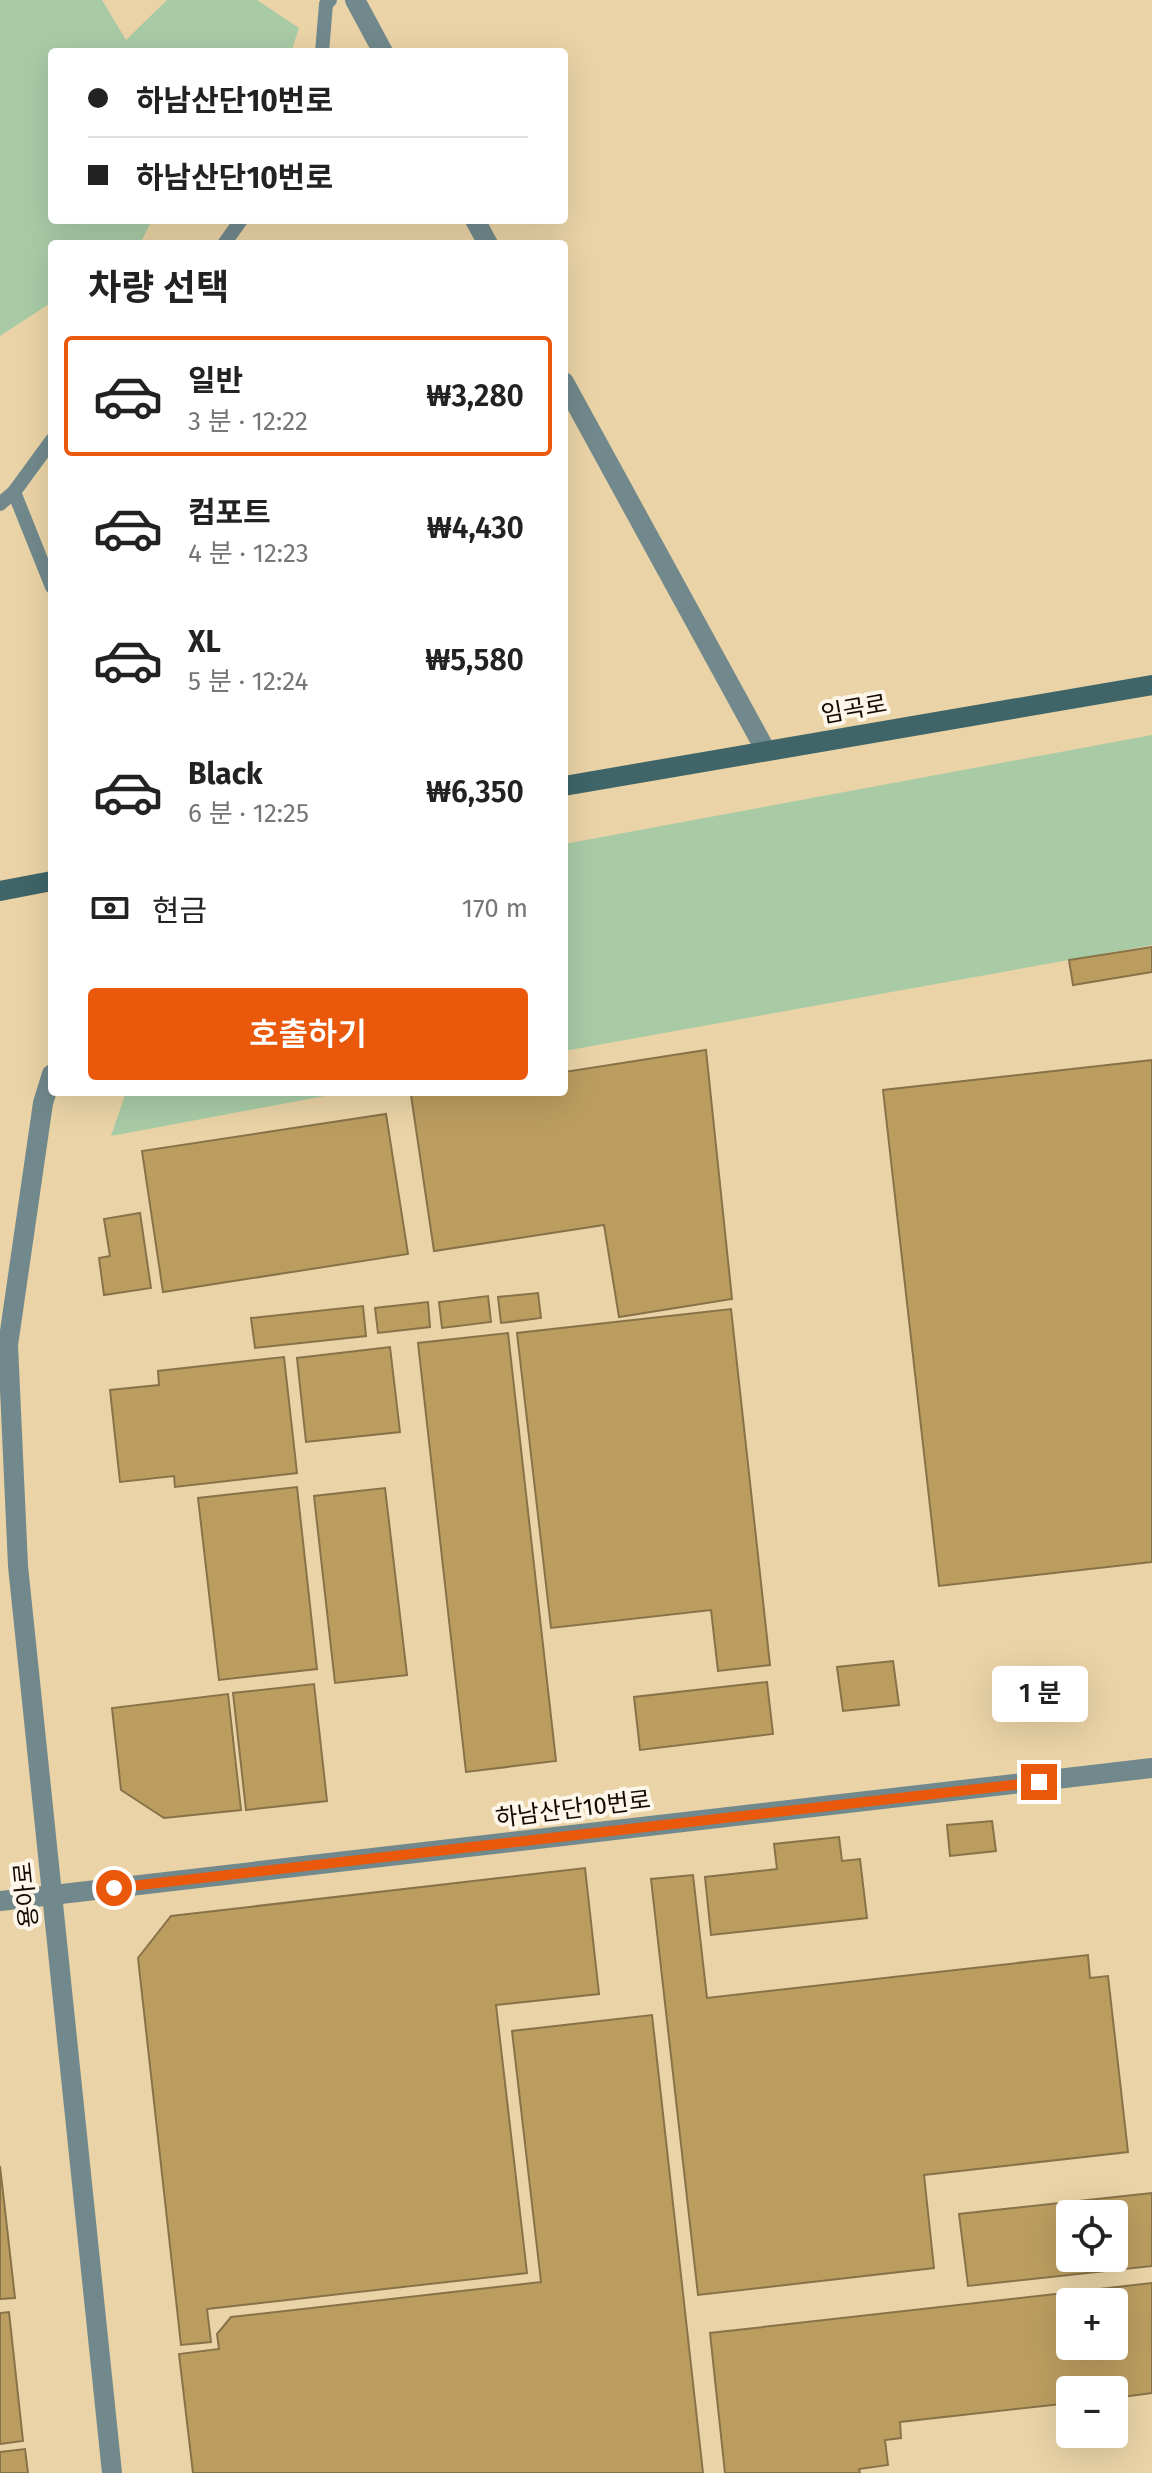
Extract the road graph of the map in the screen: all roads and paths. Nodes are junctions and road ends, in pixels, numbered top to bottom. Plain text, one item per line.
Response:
1 (330, 0) edge
2 (355, 0) edge
3 (322, 48) edge
4 (381, 48) edge
5 (568, 389) edge
6 (48, 445) edge
7 (14, 492) junction
8 (0, 504) edge
9 (48, 577) edge
10 (1152, 685) edge
11 (766, 751) junction
12 (568, 785) edge
13 (48, 882) edge
14 (0, 891) edge
15 (48, 1087) edge
16 (1152, 1768) edge
17 (52, 1895) junction
18 (0, 1901) edge
19 (112, 2473) edge

1 - 3 lane
2 - 4 street
5 - 11 street
6 - 7 lane
7 - 8 lane
7 - 9 lane
10 - 11 main road, 임곡로
11 - 12 main road, 임곡로
13 - 14 main road
15 - 17 street, 용아로
16 - 17 street, 하남산단10번로
17 - 18 street, 하남산단10번로
17 - 19 street, 용아로

